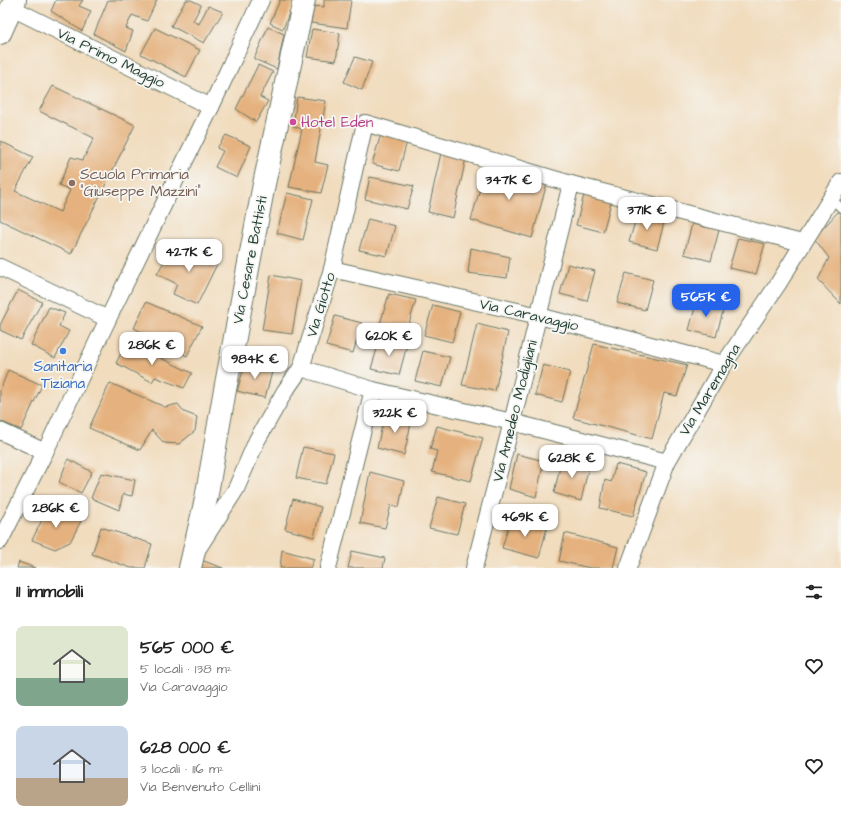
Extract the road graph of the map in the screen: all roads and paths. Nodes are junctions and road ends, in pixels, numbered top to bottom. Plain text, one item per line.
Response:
1 (262, 0) edge
2 (304, 0) edge
3 (14, 4) edge
4 (0, 33) edge
5 (211, 107) junction
6 (841, 182) edge
7 (571, 184) junction
8 (836, 203) edge
9 (802, 243) junction
10 (0, 267) edge
11 (332, 270) junction
12 (539, 316) junction
13 (108, 319) junction
14 (724, 364) junction
15 (301, 368) junction
16 (373, 390) junction
17 (512, 422) junction
18 (0, 431) edge
19 (45, 452) junction
20 (667, 462) junction
21 (0, 541) edge
22 (191, 562) edge
23 (328, 568) edge
24 (474, 568) edge
25 (628, 568) edge

1 - 5 street
2 - 22 main road, Via Cesare Battisti
3 - 4 main road
3 - 5 street, Via Primo Maggio
5 - 13 street
6 - 8 street, Via Maremagna
7 - 9 street
7 - 11 street, Via Giotto
7 - 12 street, Via Amedeo Modigliani
8 - 9 street, Via Maremagna
9 - 14 street, Via Maremagna
10 - 13 street
11 - 12 street, Via Caravaggio
11 - 15 street, Via Giotto
12 - 14 street, Via Caravaggio
12 - 17 street, Via Amedeo Modigliani
13 - 19 street
14 - 20 street, Via Maremagna
15 - 16 street
15 - 22 street, Via Giotto
16 - 17 street
16 - 23 street
17 - 20 street
17 - 24 street, Via Amedeo Modigliani
18 - 19 street
19 - 21 street
20 - 25 street, Via Maremagna

